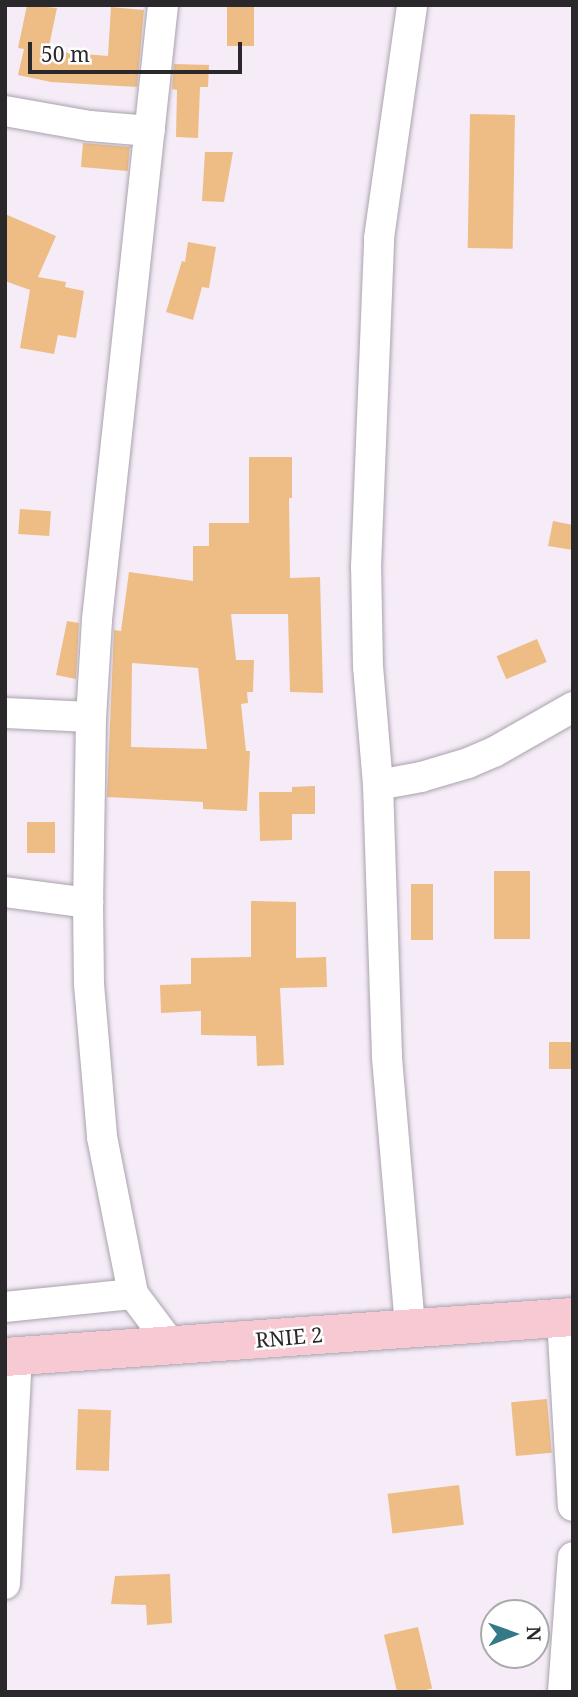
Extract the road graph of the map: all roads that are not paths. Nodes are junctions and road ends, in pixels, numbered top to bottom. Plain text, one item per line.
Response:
1 (163, 5) edge
2 (412, 5) edge
3 (5, 111) edge
4 (150, 131) junction
5 (573, 707) edge
6 (5, 713) edge
7 (91, 717) junction
8 (377, 785) junction
9 (5, 892) edge
10 (88, 903) junction
11 (133, 1294) junction
12 (5, 1307) edge
13 (567, 1318) edge
14 (410, 1326) junction
15 (173, 1347) junction
16 (11, 1356) edge
17 (573, 1506) edge
18 (573, 1557) edge
19 (5, 1584) edge
20 (563, 1692) edge

1 - 4 street
2 - 8 street
3 - 4 street
4 - 7 street
5 - 8 street
6 - 7 street
7 - 10 street
8 - 14 street
9 - 10 street
10 - 11 street
11 - 12 street
11 - 15 street
13 - 14 main road, RNIE 2 / RNIE 2
13 - 17 street
14 - 15 main road, RNIE 2 / RNIE 2
15 - 16 main road, RNIE 2 / RNIE 2
16 - 19 street
18 - 20 street

